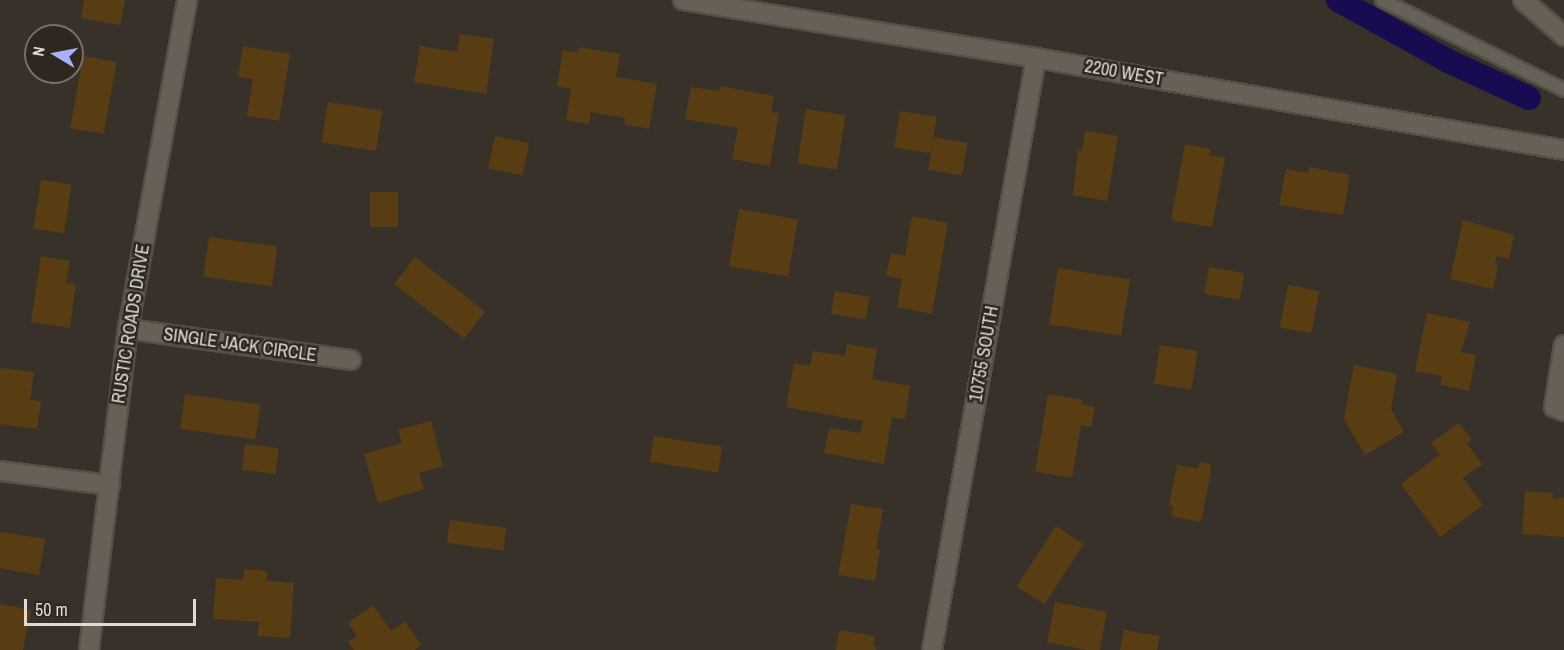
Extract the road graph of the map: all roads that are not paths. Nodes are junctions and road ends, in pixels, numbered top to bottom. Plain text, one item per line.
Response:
1 (187, 0) edge
2 (682, 0) edge
3 (1382, 0) edge
4 (1523, 0) edge
5 (1564, 36) edge
6 (1036, 58) junction
7 (1564, 90) edge
8 (1564, 150) edge
9 (128, 329) junction
10 (1564, 345) edge
11 (351, 360) dead end
12 (1564, 411) edge
13 (0, 471) edge
14 (110, 485) junction
15 (89, 650) edge
16 (932, 650) edge

1 - 9 street, RUSTIC ROADS DRIVE
2 - 6 street, 2200 WEST
3 - 7 lane
4 - 5 street
6 - 8 street, 2200 WEST
6 - 16 street, 10755 SOUTH
9 - 11 street, SINGLE JACK CIRCLE
9 - 14 street, RUSTIC ROADS DRIVE
10 - 12 street
13 - 14 street
14 - 15 street, RUSTIC ROADS DRIVE

